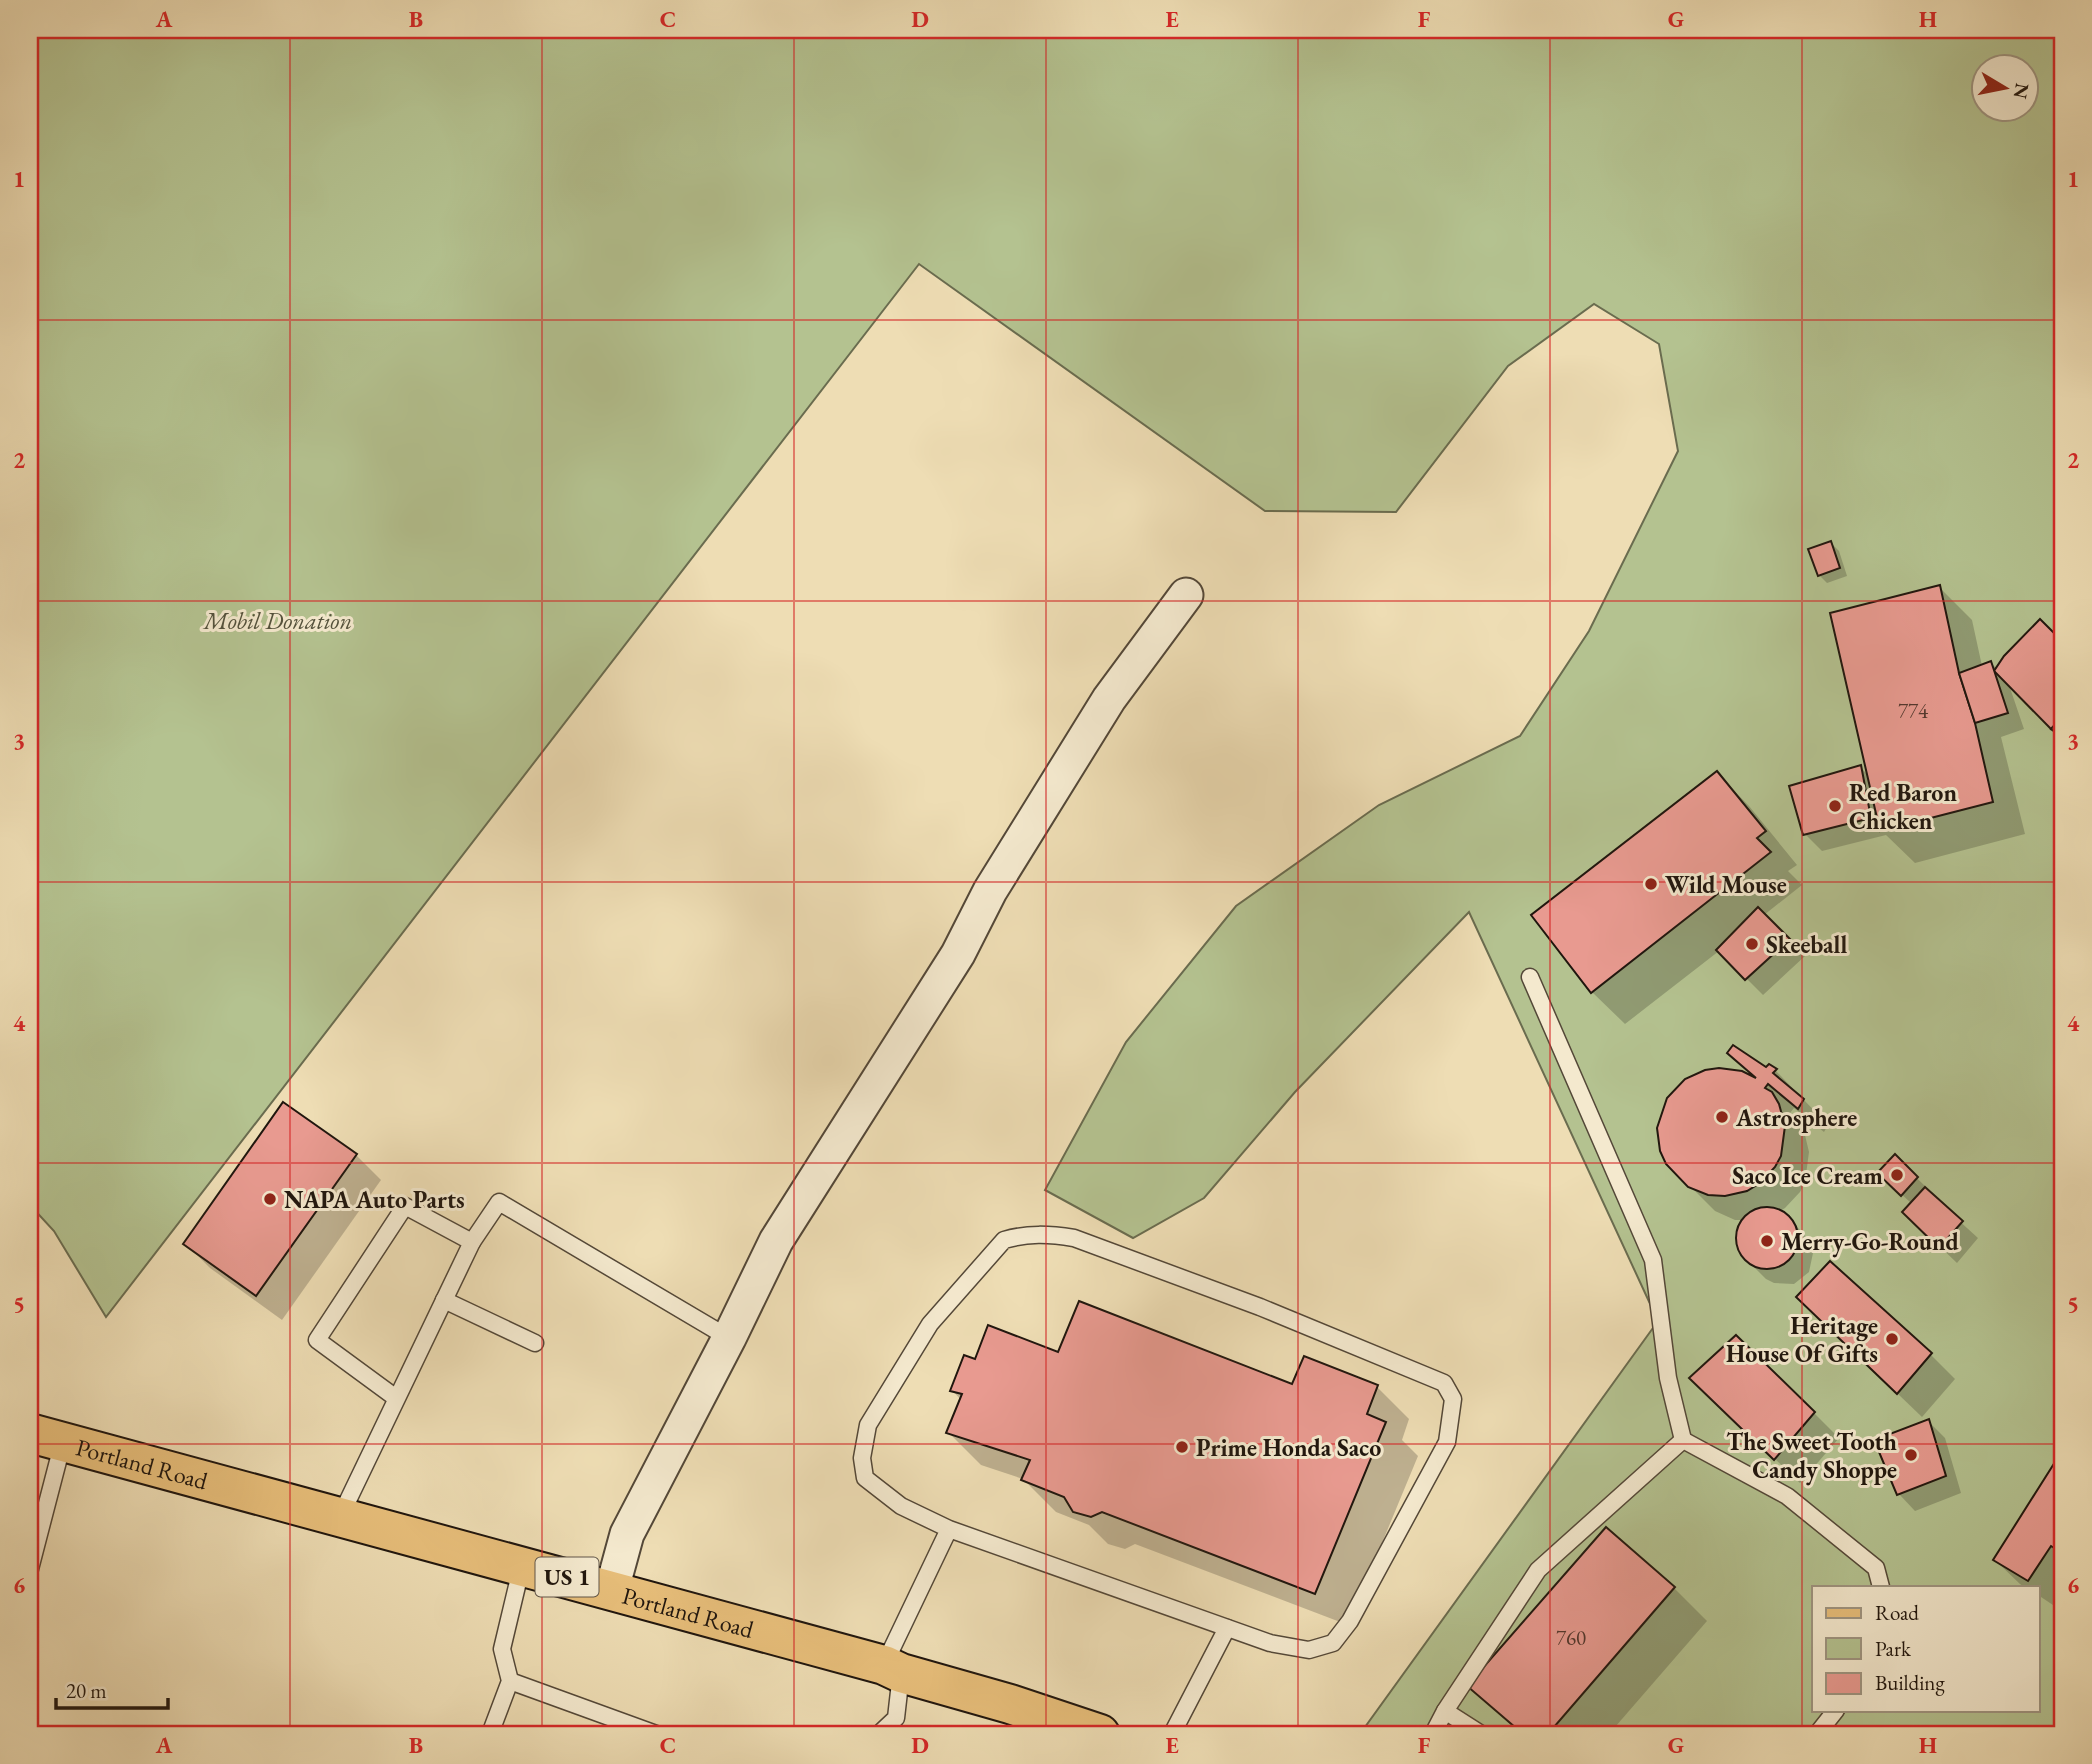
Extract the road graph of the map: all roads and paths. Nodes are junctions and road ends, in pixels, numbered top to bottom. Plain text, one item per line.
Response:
1 (1186, 595) dead end
2 (1530, 977) dead end
3 (472, 1241) junction
4 (444, 1300) junction
5 (729, 1338) junction
6 (536, 1343) dead end
7 (396, 1398) junction
8 (47, 1437) edge
9 (1684, 1440) junction
10 (341, 1517) junction
11 (948, 1530) junction
12 (522, 1565) junction
13 (30, 1569) edge
14 (1881, 1586) edge
15 (612, 1589) junction
16 (1227, 1628) junction
17 (892, 1669) junction
18 (510, 1681) junction
19 (1445, 1711) junction
20 (1834, 1712) edge
21 (490, 1734) edge
22 (656, 1734) edge
23 (879, 1734) edge
24 (1100, 1734) edge
25 (1172, 1734) edge
26 (1433, 1734) edge
27 (1481, 1734) edge
28 (1817, 1734) edge

1 - 5 street
2 - 9 lane
3 - 4 lane
3 - 5 lane
3 - 7 lane
4 - 6 lane
4 - 7 lane
5 - 15 street
7 - 10 lane
8 - 10 main road, Portland Road / US 1
8 - 13 lane
9 - 14 lane
9 - 19 lane
10 - 12 main road, Portland Road / US 1
11 - 16 lane
11 - 16 lane
11 - 17 lane
12 - 15 main road, Portland Road / US 1
12 - 18 lane
15 - 17 main road, Portland Road / US 1
16 - 25 lane
17 - 23 lane
17 - 24 main road, Portland Road / US 1
18 - 21 lane
18 - 22 lane
19 - 26 lane
19 - 27 lane
20 - 28 lane

